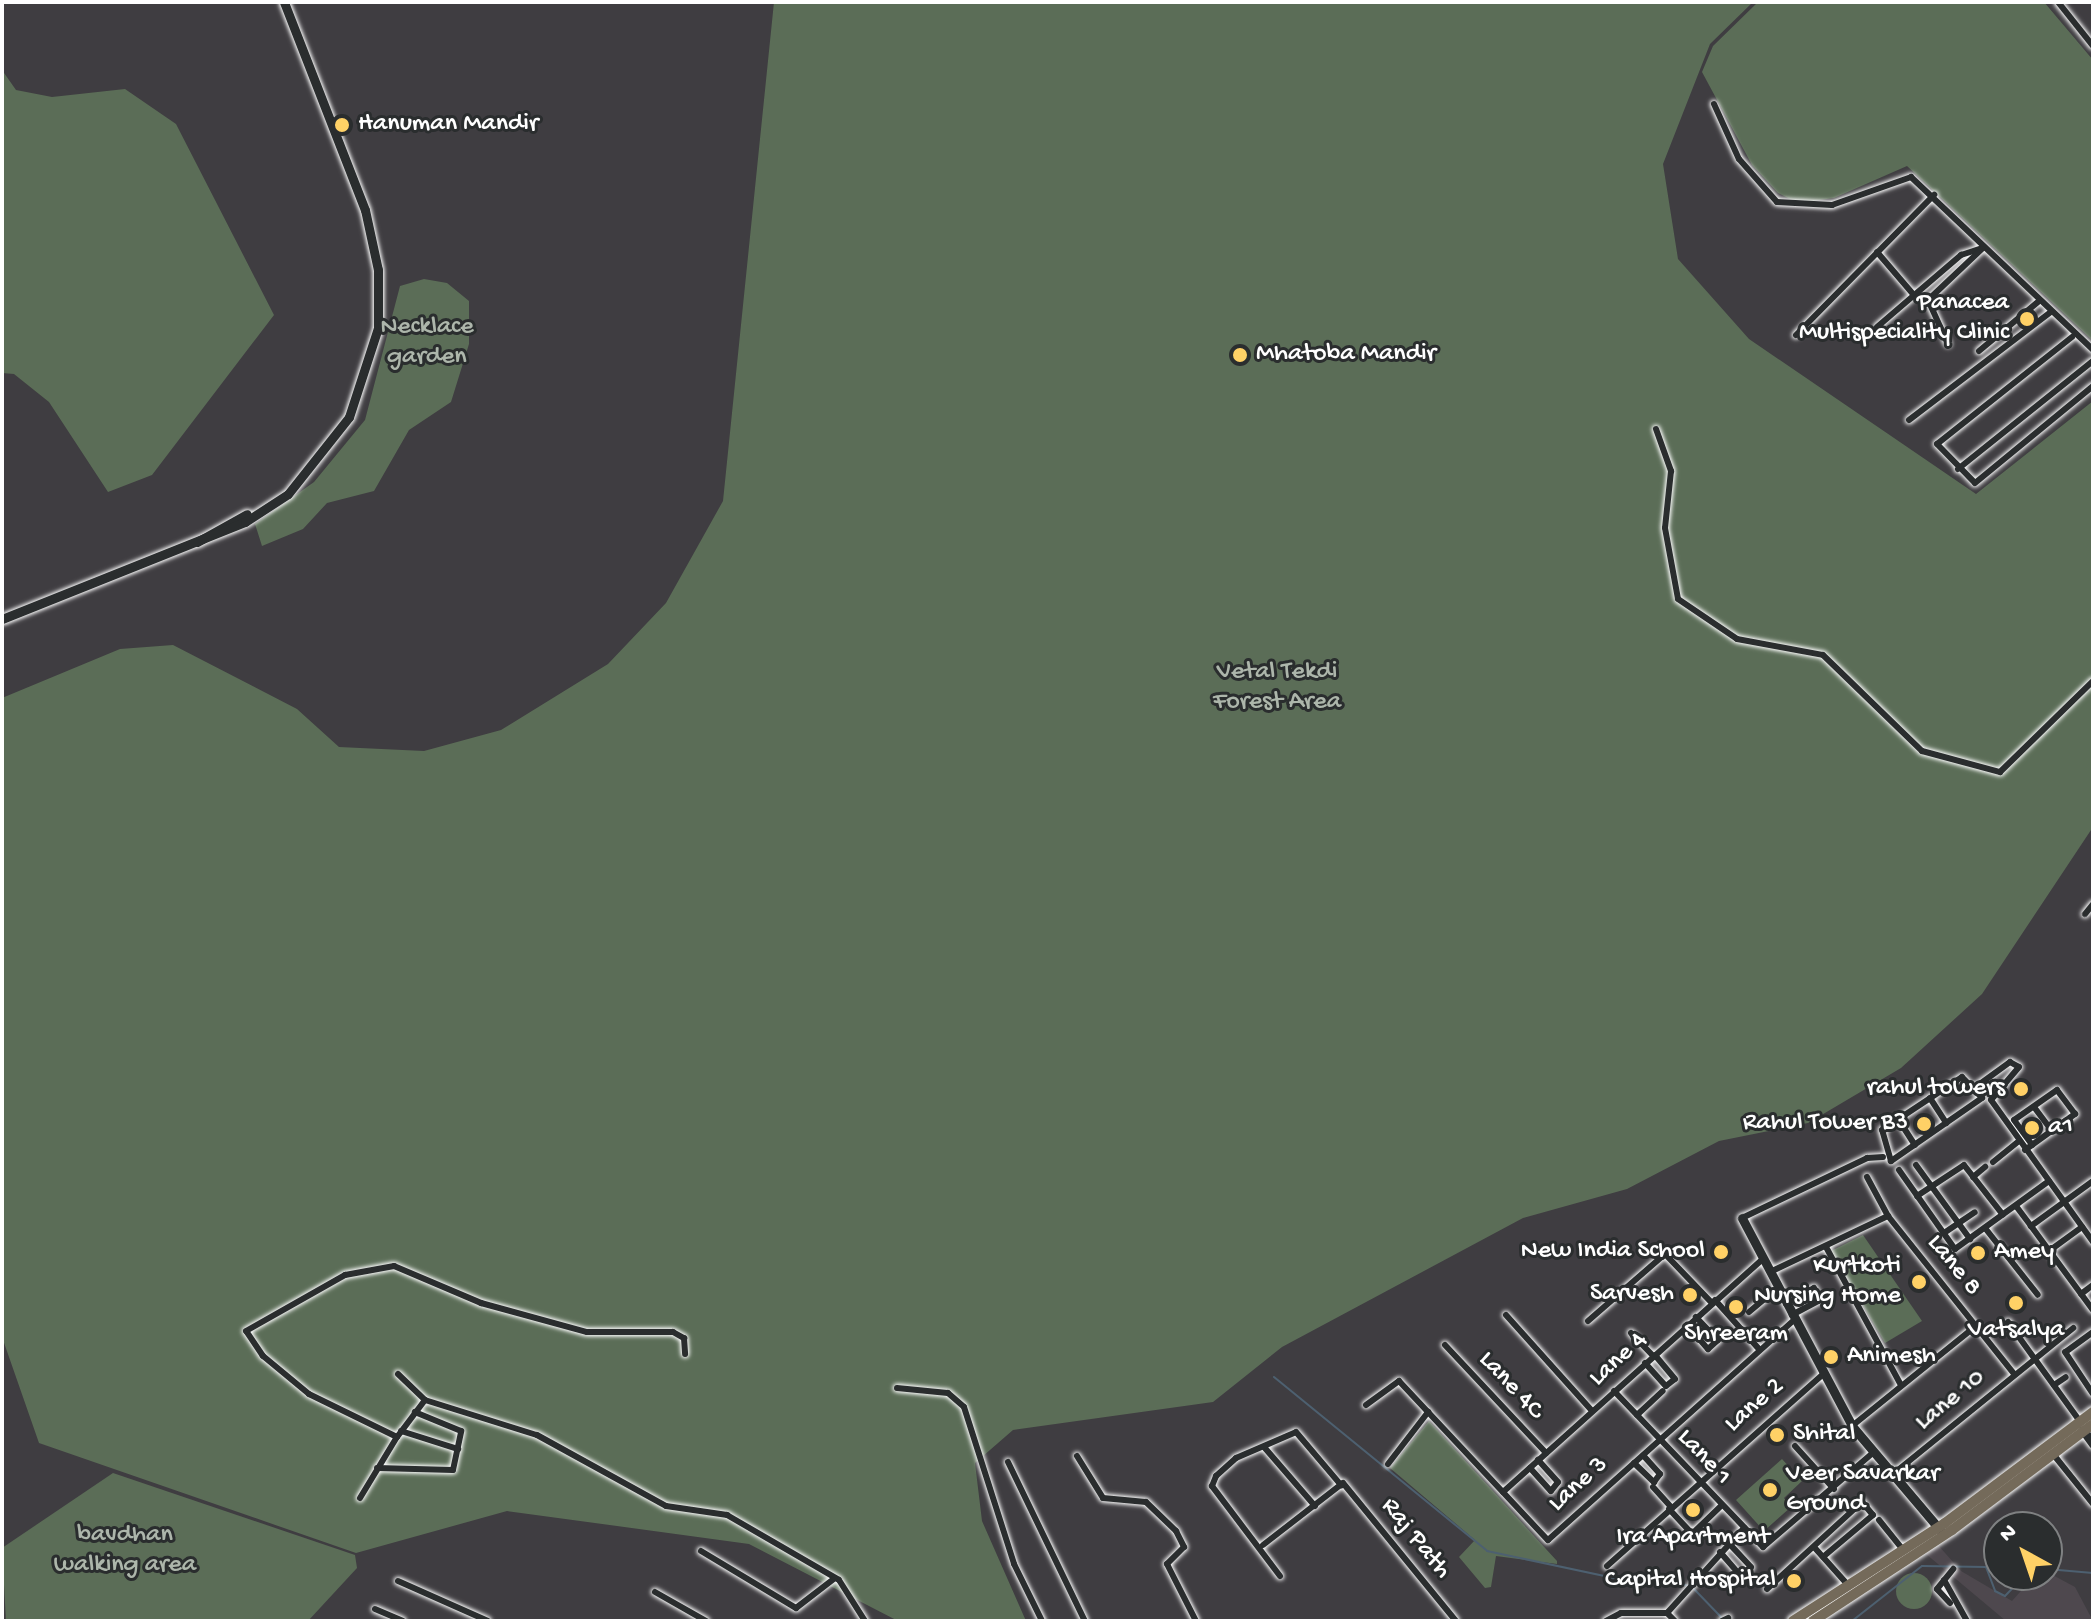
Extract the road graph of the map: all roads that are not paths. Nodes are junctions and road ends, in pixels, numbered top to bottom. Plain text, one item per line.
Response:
1 (284, 2) edge
2 (2058, 2) edge
3 (2093, 46) edge
4 (1714, 104) dead end
5 (1934, 195) junction
6 (1983, 248) junction
7 (1877, 252) junction
8 (1913, 294) junction
9 (2039, 301) junction
10 (2051, 312) junction
11 (1877, 327) dead end
12 (1796, 335) dead end
13 (2072, 337) junction
14 (1948, 344) dead end
15 (2093, 350) edge
16 (1979, 351) dead end
17 (2093, 361) edge
18 (2093, 386) edge
19 (1909, 420) dead end
20 (1656, 429) dead end
21 (1958, 469) junction
22 (2, 619) edge
23 (2093, 681) edge
24 (2093, 904) edge
25 (2085, 914) dead end
26 (1977, 1086) junction
27 (1930, 1098) junction
28 (2034, 1107) junction
29 (1898, 1119) junction
30 (1946, 1123) junction
31 (2052, 1131) junction
32 (2019, 1141) junction
33 (1915, 1145) junction
34 (2029, 1148) junction
35 (1883, 1157) dead end
36 (1993, 1162) dead end
37 (1916, 1165) dead end
38 (1985, 1167) dead end
39 (1899, 1170) dead end
40 (1867, 1177) dead end
41 (1973, 1177) junction
42 (2049, 1181) junction
43 (2093, 1181) edge
44 (1932, 1186) junction
45 (1917, 1196) junction
46 (2064, 1202) junction
47 (2016, 1206) junction
48 (1975, 1212) dead end
49 (2003, 1215) junction
50 (1888, 1216) junction
51 (1742, 1218) joint
52 (1959, 1223) junction
53 (2031, 1226) junction
54 (2082, 1227) junction
55 (1985, 1228) junction
56 (1944, 1233) junction
57 (2092, 1238) edge
58 (1970, 1239) junction
59 (1826, 1247) junction
60 (2049, 1251) junction
61 (1763, 1259) junction
62 (1770, 1272) junction
63 (2093, 1285) edge
64 (1778, 1288) junction
65 (2081, 1294) junction
66 (2038, 1295) dead end
67 (1714, 1302) junction
68 (1786, 1304) junction
69 (2093, 1310) edge
70 (1749, 1312) dead end
71 (1506, 1315) dead end
72 (1696, 1317) junction
73 (1794, 1317) junction
74 (1588, 1321) dead end
75 (2008, 1322) dead end
76 (1687, 1325) junction
77 (1976, 1326) junction
78 (2073, 1328) dead end
79 (2093, 1332) edge
80 (1631, 1333) dead end
81 (1445, 1345) dead end
82 (1759, 1349) junction
83 (685, 1354) dead end
84 (1654, 1356) junction
85 (2035, 1359) junction
86 (1645, 1363) junction
87 (1824, 1373) junction
88 (398, 1374) dead end
89 (2015, 1375) junction
90 (2066, 1377) dead end
91 (1901, 1385) junction
92 (2054, 1385) junction
93 (897, 1388) dead end
94 (1614, 1391) junction
95 (1663, 1391) dead end
96 (2093, 1394) edge
97 (425, 1400) junction
98 (1366, 1405) dead end
99 (1592, 1411) junction
100 (415, 1412) junction
101 (1428, 1412) junction
102 (2093, 1412) edge
103 (1637, 1415) junction
104 (2085, 1425) edge
105 (1852, 1426) junction
106 (399, 1434) junction
107 (1659, 1440) junction
108 (2093, 1444) edge
109 (1795, 1446) dead end
110 (1264, 1447) junction
111 (458, 1449) junction
112 (1874, 1452) junction
113 (2052, 1452) junction
114 (1546, 1453) junction
115 (1077, 1456) dead end
116 (1644, 1456) junction
117 (1008, 1462) dead end
118 (1540, 1462) junction
119 (1388, 1464) dead end
120 (1635, 1464) junction
121 (377, 1468) junction
122 (1532, 1470) junction
123 (1893, 1474) junction
124 (1698, 1483) junction
125 (1342, 1484) junction
126 (1653, 1487) dead end
127 (1834, 1489) junction
128 (1503, 1492) junction
129 (360, 1498) dead end
130 (2093, 1504) edge
131 (1315, 1506) junction
132 (1721, 1506) junction
133 (1670, 1508) junction
134 (1879, 1520) dead end
135 (1744, 1528) junction
136 (1941, 1532) junction
137 (1729, 1543) junction
138 (1263, 1545) junction
139 (1814, 1547) junction
140 (1903, 1550) junction
141 (701, 1551) dead end
142 (1720, 1552) junction
143 (1823, 1557) junction
144 (1607, 1566) dead end
145 (1953, 1569) dead end
146 (1280, 1576) dead end
147 (835, 1578) junction
148 (1944, 1580) junction
149 (398, 1581) dead end
150 (1848, 1585) junction
151 (1767, 1589) dead end
152 (655, 1592) dead end
153 (1950, 1603) dead end
154 (375, 1609) dead end
155 (1671, 1617) edge
156 (403, 1621) edge
157 (488, 1621) edge
158 (706, 1621) edge
159 (865, 1621) edge
160 (1042, 1621) edge
161 (1085, 1621) edge
162 (1196, 1621) edge
163 (1456, 1621) edge
164 (1606, 1621) edge
165 (1665, 1621) edge
166 (1794, 1621) edge
167 (1813, 1621) edge
168 (1966, 1621) edge

1 - 22 main road
2 - 3 street
4 - 5 street
5 - 6 street
5 - 7 street
6 - 8 street
6 - 9 street
6 - 14 street
7 - 8 street
7 - 12 street
8 - 11 street
9 - 10 street
9 - 16 street
10 - 13 street
10 - 19 street
13 - 15 street
13 - 21 street
17 - 21 street
18 - 21 street
20 - 23 street
24 - 25 street
26 - 27 street
26 - 30 street
26 - 32 street
27 - 29 street
27 - 30 street
28 - 31 street
28 - 31 street
28 - 34 street
29 - 33 street
29 - 33 street
30 - 33 street
31 - 34 street
32 - 34 street
32 - 36 street
34 - 42 street
35 - 51 street
37 - 44 street
38 - 41 street
39 - 45 street
40 - 50 street, Lane 8
41 - 44 street
41 - 49 street
42 - 46 street
42 - 47 street
43 - 46 street
44 - 45 street
44 - 52 street
45 - 56 street
46 - 53 street
46 - 54 street
47 - 49 street
47 - 53 street
48 - 52 street
49 - 55 street
50 - 59 street
50 - 77 street, Lane 8
51 - 61 main road
52 - 56 street
52 - 58 street
53 - 60 street
54 - 57 street
54 - 60 street
55 - 58 street
55 - 66 street
56 - 58 street
59 - 62 street
59 - 91 street
60 - 65 street
61 - 62 main road
61 - 67 street, Lane 4
62 - 64 main road
63 - 65 street
64 - 68 main road
64 - 70 street
65 - 69 street
67 - 72 street, Lane 4
67 - 74 street
67 - 82 street
68 - 73 main road
68 - 73 street, Lane 3
71 - 99 street
72 - 76 street, Lane 4
72 - 76 street
73 - 82 street, Lane 3
73 - 87 main road
75 - 85 street
76 - 84 street, Lane 4
77 - 89 street, Lane 8
77 - 91 street
78 - 85 street, Lane 10
79 - 96 street
80 - 84 street
81 - 114 street, Lane 4C
82 - 107 street, Lane 3
83 - 106 street
84 - 86 street, Lane 4
84 - 86 street
85 - 89 street, Lane 10
85 - 92 street
86 - 94 street, Lane 4
87 - 105 main road
87 - 124 street, Lane 2
88 - 97 street
89 - 123 street, Lane 10
90 - 92 street
91 - 105 street
92 - 104 street
93 - 160 street
94 - 99 street, Lane 4
94 - 103 street, Lane 1
95 - 103 street
97 - 100 street
97 - 147 street
98 - 101 street, Lane 3
99 - 114 street, Lane 4
100 - 106 street
100 - 111 street
101 - 119 street
101 - 128 street, Lane 3
102 - 104 main road
103 - 107 street, Lane 1
104 - 108 main road
104 - 113 main road
104 - 136 main road
105 - 112 main road
106 - 111 street
106 - 121 street
107 - 116 street, Lane 3
107 - 124 street, Lane 1
109 - 127 street
110 - 125 street, Raj Path
110 - 131 street
110 - 138 street
111 - 121 street
112 - 123 main road
112 - 127 street, Lane 1
113 - 130 street
113 - 136 main road
114 - 118 street, Lane 4
115 - 162 street
116 - 120 street, Lane 3
116 - 120 street
117 - 161 street
118 - 122 street, Lane 4
118 - 122 street
120 - 128 street, Lane 3
121 - 129 street
122 - 128 street, Lane 4
123 - 136 main road
124 - 132 street, Lane 1
124 - 133 street, Lane 2
125 - 131 street
125 - 163 street, Raj Path
126 - 133 street
127 - 135 street, Lane 1
131 - 138 street
132 - 133 street
132 - 135 street, Lane 1
133 - 144 street, Lane 2
134 - 140 street
135 - 137 street
136 - 140 main road
136 - 167 main road
137 - 142 street
137 - 142 street
138 - 146 street
139 - 143 street
139 - 143 street
139 - 151 street
140 - 150 main road
141 - 147 street
142 - 155 street
143 - 150 street
145 - 148 street
147 - 159 street
148 - 153 street
148 - 168 street
149 - 157 street
150 - 166 main road
152 - 158 street
154 - 156 street
155 - 164 street
155 - 165 street

